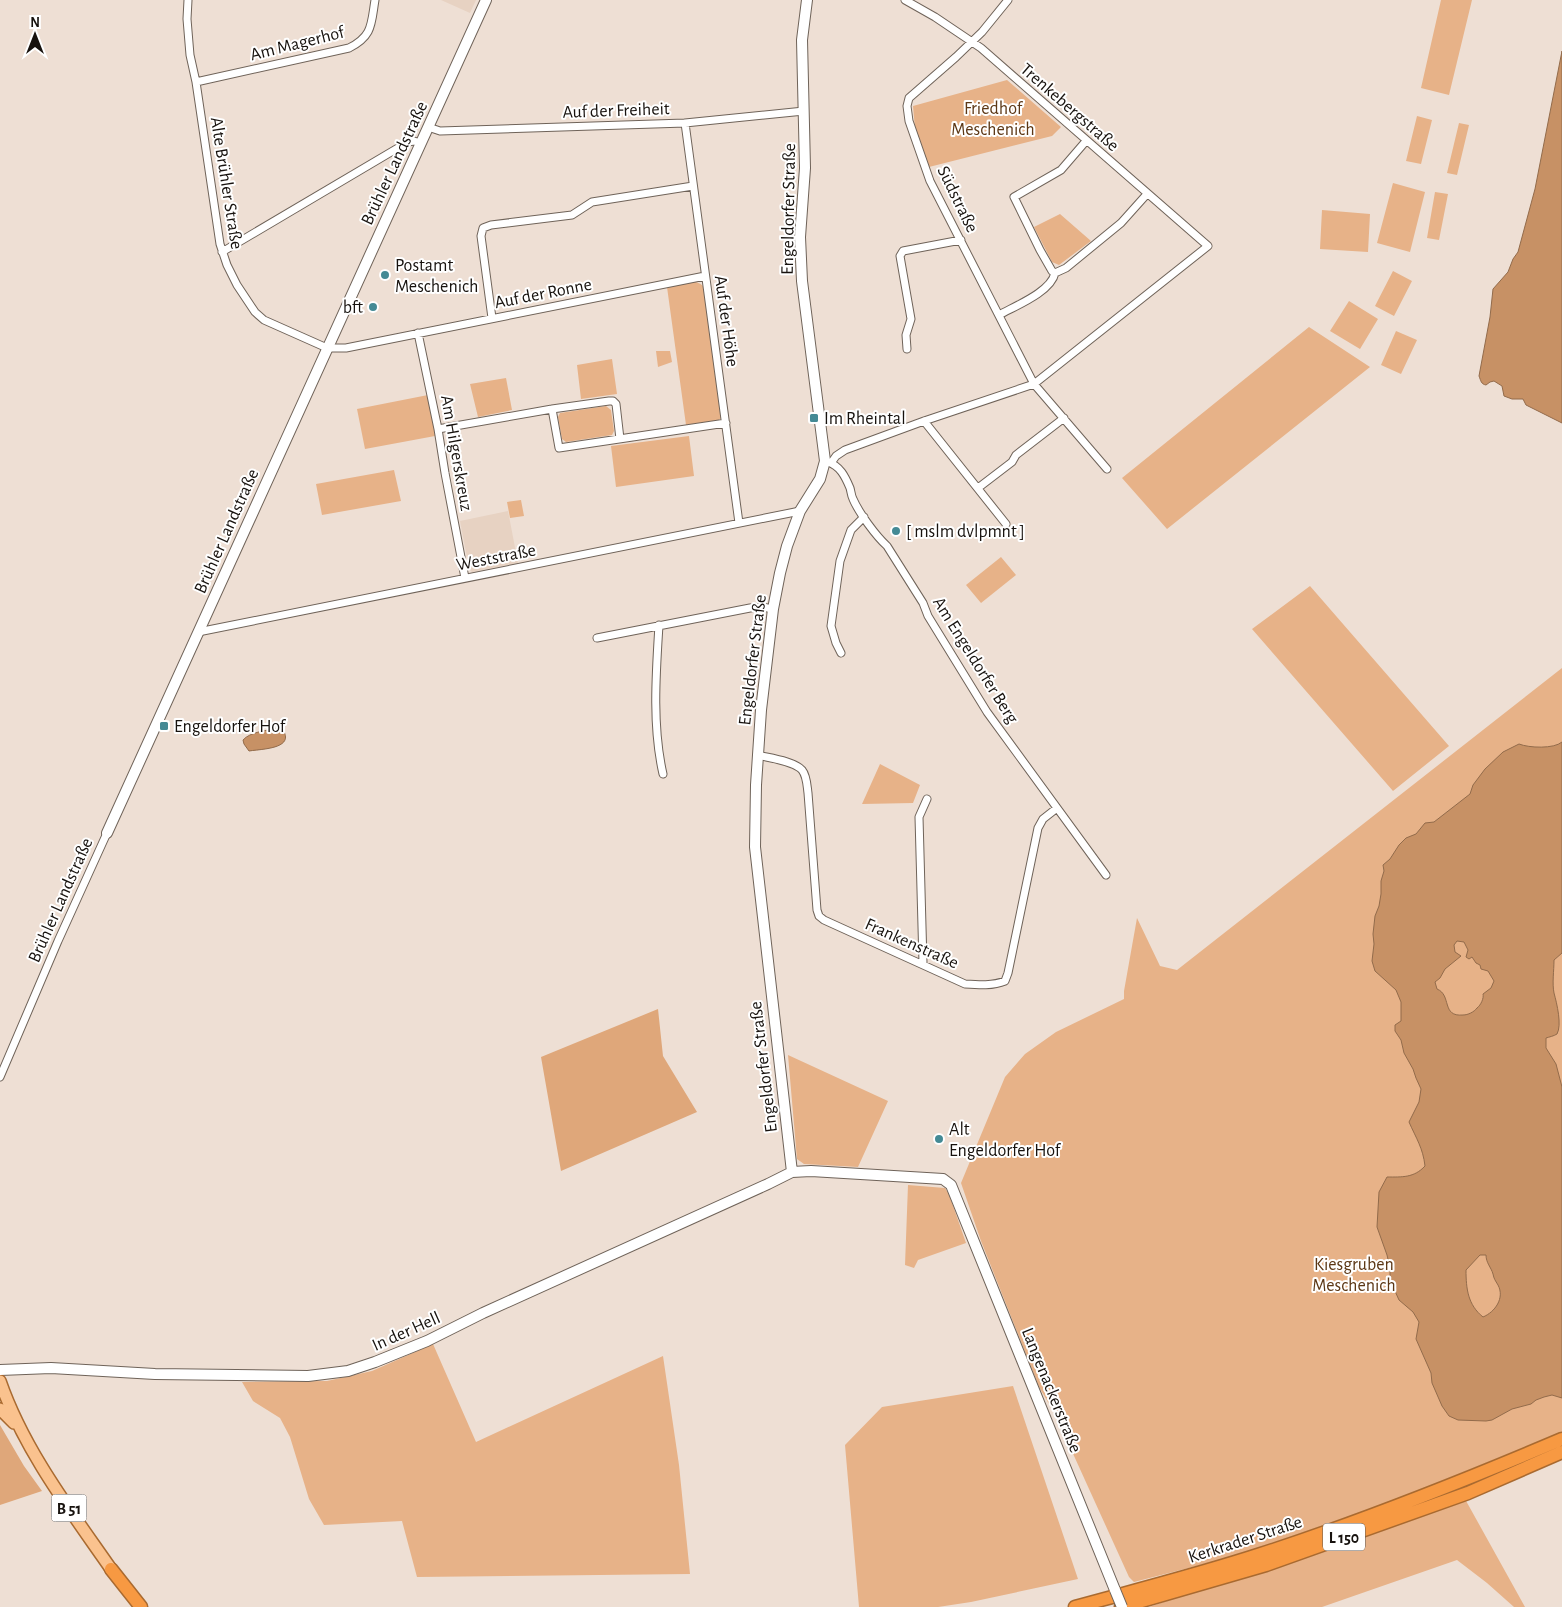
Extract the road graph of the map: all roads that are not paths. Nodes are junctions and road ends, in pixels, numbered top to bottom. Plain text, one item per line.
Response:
1 (188, 0) edge
2 (375, 0) edge
3 (486, 0) edge
4 (807, 0) edge
5 (904, 0) edge
6 (1008, 0) edge
7 (971, 41) junction
8 (196, 82) junction
9 (804, 111) junction
10 (685, 123) junction
11 (428, 127) junction
12 (1086, 141) junction
13 (421, 143) junction
14 (694, 186) junction
15 (1147, 194) junction
16 (961, 240) junction
17 (222, 252) junction
18 (1055, 273) junction
19 (706, 276) junction
20 (999, 315) junction
21 (492, 318) junction
22 (418, 333) junction
23 (327, 348) junction
24 (907, 349) dead end
25 (1034, 384) junction
26 (552, 409) junction
27 (1064, 418) junction
28 (924, 421) junction
29 (726, 423) junction
30 (438, 428) junction
31 (620, 439) junction
32 (828, 462) junction
33 (1107, 469) dead end
34 (978, 488) junction
35 (800, 511) junction
36 (864, 517) junction
37 (739, 523) junction
38 (1006, 524) dead end
39 (465, 578) junction
40 (773, 609) junction
41 (659, 625) junction
42 (198, 632) junction
43 (597, 638) dead end
44 (841, 653) dead end
45 (757, 755) junction
46 (663, 774) dead end
47 (927, 799) dead end
48 (1057, 808) junction
49 (107, 833) joint
50 (1106, 875) dead end
51 (923, 963) junction
52 (0, 1077) edge
53 (792, 1172) junction
54 (0, 1370) edge
55 (0, 1381) edge
56 (0, 1409) edge
57 (20, 1429) junction
58 (1562, 1439) edge
59 (1562, 1452) edge
60 (111, 1569) junction
61 (130, 1607) edge
62 (141, 1607) edge
63 (1075, 1607) edge
64 (1122, 1607) edge

1 - 8 street, Alte Brühler Straße
2 - 8 street, Am Magerhof
3 - 11 street, Brühler Landstraße
4 - 9 street, Engeldorfer Straße
5 - 7 street, Trenkebergstraße
6 - 7 street, Südstraße
7 - 12 street, Trenkebergstraße
7 - 16 street, Südstraße
8 - 17 street, Alte Brühler Straße
9 - 10 street, Auf der Freiheit
9 - 32 street, Engeldorfer Straße
10 - 11 street, Auf der Freiheit
10 - 14 street, Auf der Höhe
11 - 13 street, Brühler Landstraße
12 - 15 street, Trenkebergstraße
12 - 18 street
13 - 17 street
13 - 23 street, Brühler Landstraße
14 - 19 street, Auf der Höhe
14 - 21 street
15 - 18 street
15 - 25 street, Trenkebergstraße
16 - 20 street, Südstraße
16 - 24 street
17 - 23 street, Alte Brühler Straße
18 - 20 street
19 - 21 street, Auf der Ronne
19 - 29 street, Auf der Höhe
20 - 25 street, Südstraße
21 - 22 street, Auf der Ronne
22 - 23 street, Auf der Ronne
22 - 30 street, Am Hilgerskreuz
23 - 42 street, Brühler Landstraße
25 - 27 street, Südstraße
25 - 28 street
26 - 30 street
26 - 31 street
26 - 31 street
27 - 33 street, Südstraße
27 - 34 street
28 - 32 street
28 - 34 street
29 - 31 street
29 - 37 street, Auf der Höhe
30 - 39 street, Am Hilgerskreuz
32 - 35 street, Engeldorfer Straße
32 - 36 street, Am Engeldorfer Berg
34 - 38 street
35 - 37 street, Weststraße
35 - 40 street, Engeldorfer Straße
36 - 44 street
36 - 48 street, Am Engeldorfer Berg
37 - 39 street, Weststraße
39 - 42 street, Weststraße
40 - 41 street
40 - 45 street, Engeldorfer Straße
41 - 43 street
41 - 46 street
42 - 49 street, Brühler Landstraße
45 - 51 street, Frankenstraße
45 - 53 street, Engeldorfer Straße
47 - 51 street
48 - 50 street, Am Engeldorfer Berg
48 - 51 street, Frankenstraße
49 - 52 street, Brühler Landstraße
53 - 54 street, In der Hell
53 - 64 street, Langenackerstraße, bridge
55 - 57 main road, B 51
56 - 57 main road
57 - 60 main road, B 51
58 - 63 highway, Kerkrader Straße / L 150
59 - 64 highway, Kerkrader Straße / L 150
60 - 61 highway
60 - 62 highway

